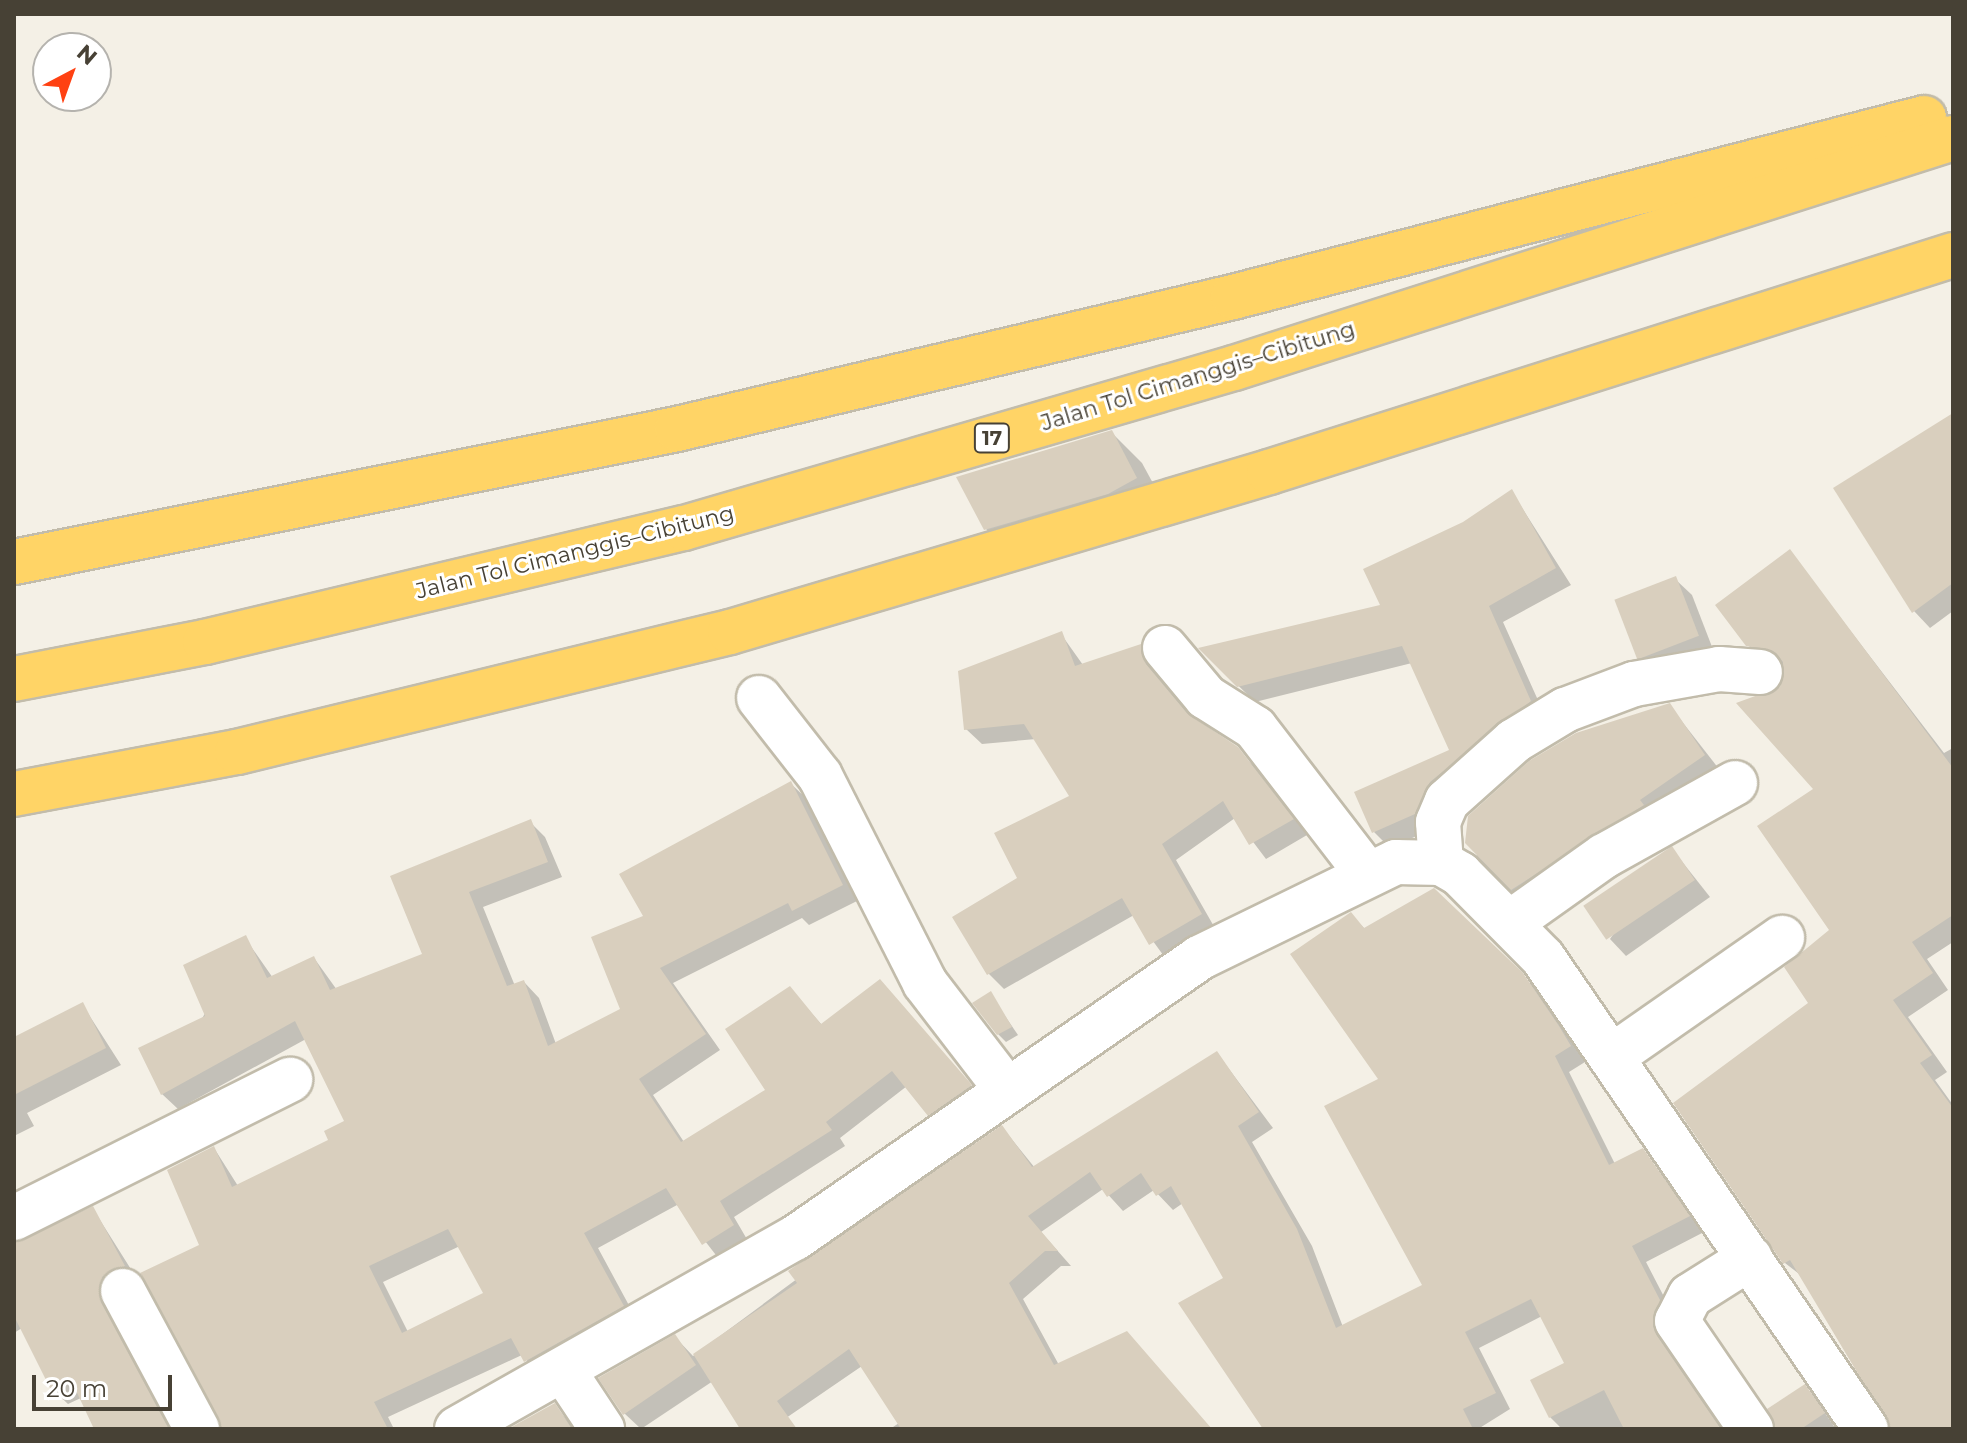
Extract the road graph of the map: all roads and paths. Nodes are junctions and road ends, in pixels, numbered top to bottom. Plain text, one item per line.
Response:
1 (1953, 111) edge
2 (1953, 138) edge
3 (1953, 255) edge
4 (14, 562) edge
5 (1165, 648) dead end
6 (1760, 672) dead end
7 (14, 679) edge
8 (759, 698) dead end
9 (1735, 783) dead end
10 (14, 794) edge
11 (1441, 863) junction
12 (1365, 871) junction
13 (1511, 922) junction
14 (1782, 938) dead end
15 (1614, 1055) junction
16 (290, 1080) dead end
17 (1007, 1090) junction
18 (14, 1218) edge
19 (1750, 1258) junction
20 (123, 1291) dead end
21 (563, 1370) junction
22 (197, 1429) edge
23 (457, 1429) edge
24 (602, 1429) edge
25 (1751, 1429) edge
26 (1866, 1429) edge

1 - 4 highway
2 - 7 highway, Jalan Tol Cimanggis–Cibitung / 17
3 - 10 highway
5 - 12 street
6 - 11 street
8 - 17 street
9 - 13 street
11 - 12 street
11 - 13 street
12 - 17 street
13 - 15 street
14 - 15 street
15 - 19 street
16 - 18 street
17 - 21 street
19 - 25 street
19 - 26 street
20 - 22 street
21 - 23 street
21 - 24 street

